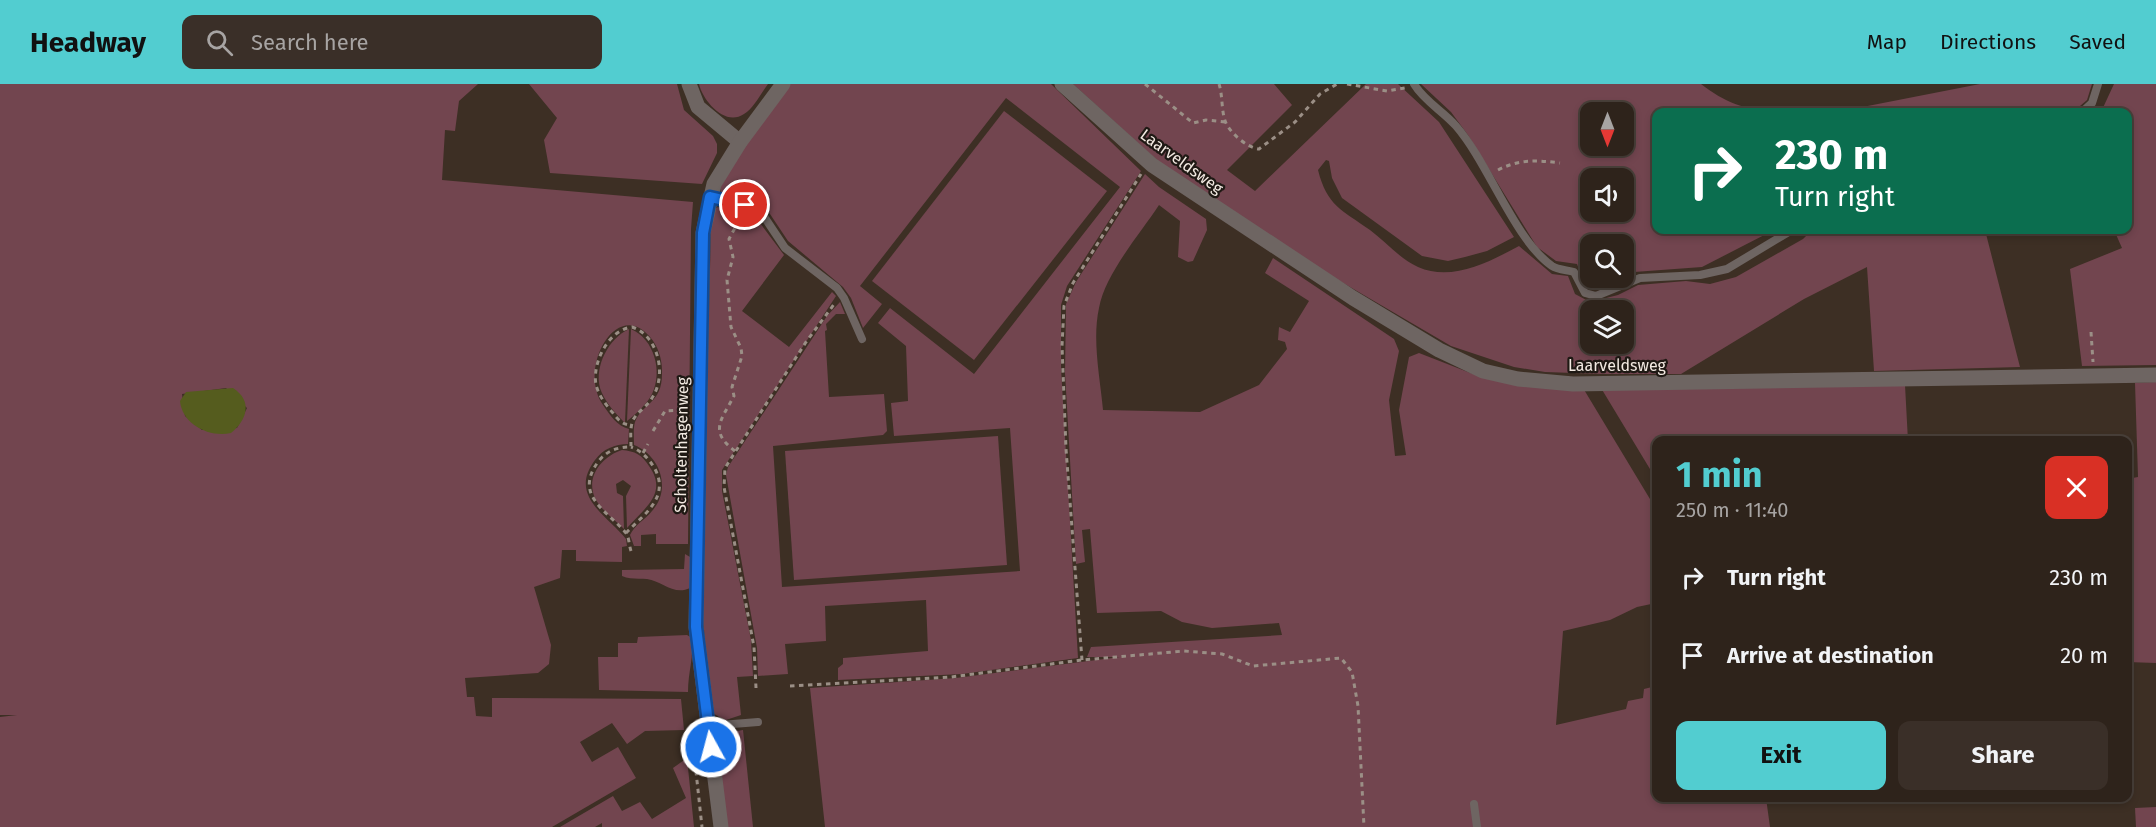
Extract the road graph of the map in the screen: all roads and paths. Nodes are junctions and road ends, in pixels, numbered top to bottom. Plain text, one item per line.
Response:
1 (689, 84) edge
2 (783, 84) edge
3 (1062, 84) edge
4 (1145, 84) edge
5 (1219, 84) edge
6 (1337, 84) edge
7 (1347, 84) edge
8 (1408, 84) edge
9 (1414, 84) edge
10 (2098, 84) edge
11 (2086, 108) edge
12 (1226, 122) junction
13 (740, 142) junction
14 (1149, 162) junction
15 (1560, 163) dead end
16 (1489, 175) junction
17 (710, 197) junction
18 (745, 205) junction
19 (1785, 234) edge
20 (842, 294) junction
21 (2091, 332) dead end
22 (862, 339) dead end
23 (2156, 375) edge
24 (2095, 376) junction
25 (700, 410) junction
26 (632, 425) junction
27 (652, 431) dead end
28 (648, 444) dead end
29 (631, 447) junction
30 (735, 451) junction
31 (643, 453) junction
32 (626, 533) junction
33 (631, 551) dead end
34 (1082, 660) junction
35 (790, 686) dead end
36 (756, 688) dead end
37 (758, 722) dead end
38 (708, 726) junction
39 (692, 734) dead end
40 (1474, 804) dead end
41 (721, 827) edge
42 (1364, 827) edge
43 (1477, 827) edge

1 - 13 street
2 - 13 street, Scholtenhagenweg
3 - 14 street, Laarveldsweg
4 - 12 path
5 - 12 path
6 - 12 path
7 - 8 path
9 - 16 lane
10 - 11 lane
13 - 17 street, Scholtenhagenweg
14 - 24 street, Laarveldsweg
14 - 34 path
15 - 16 path
16 - 19 lane
17 - 18 lane
17 - 25 street, Scholtenhagenweg
18 - 20 lane
18 - 30 path
20 - 22 lane
20 - 30 path
21 - 24 path
23 - 24 street, Laarveldsweg
25 - 27 path
25 - 38 street, Scholtenhagenweg
26 - 26 path
26 - 29 path
28 - 31 path
29 - 31 path
29 - 32 path
30 - 36 path
31 - 32 path
32 - 33 path
34 - 35 path
34 - 42 path
37 - 38 lane
38 - 39 lane
38 - 41 street, Scholtenhagenweg
40 - 43 lane

